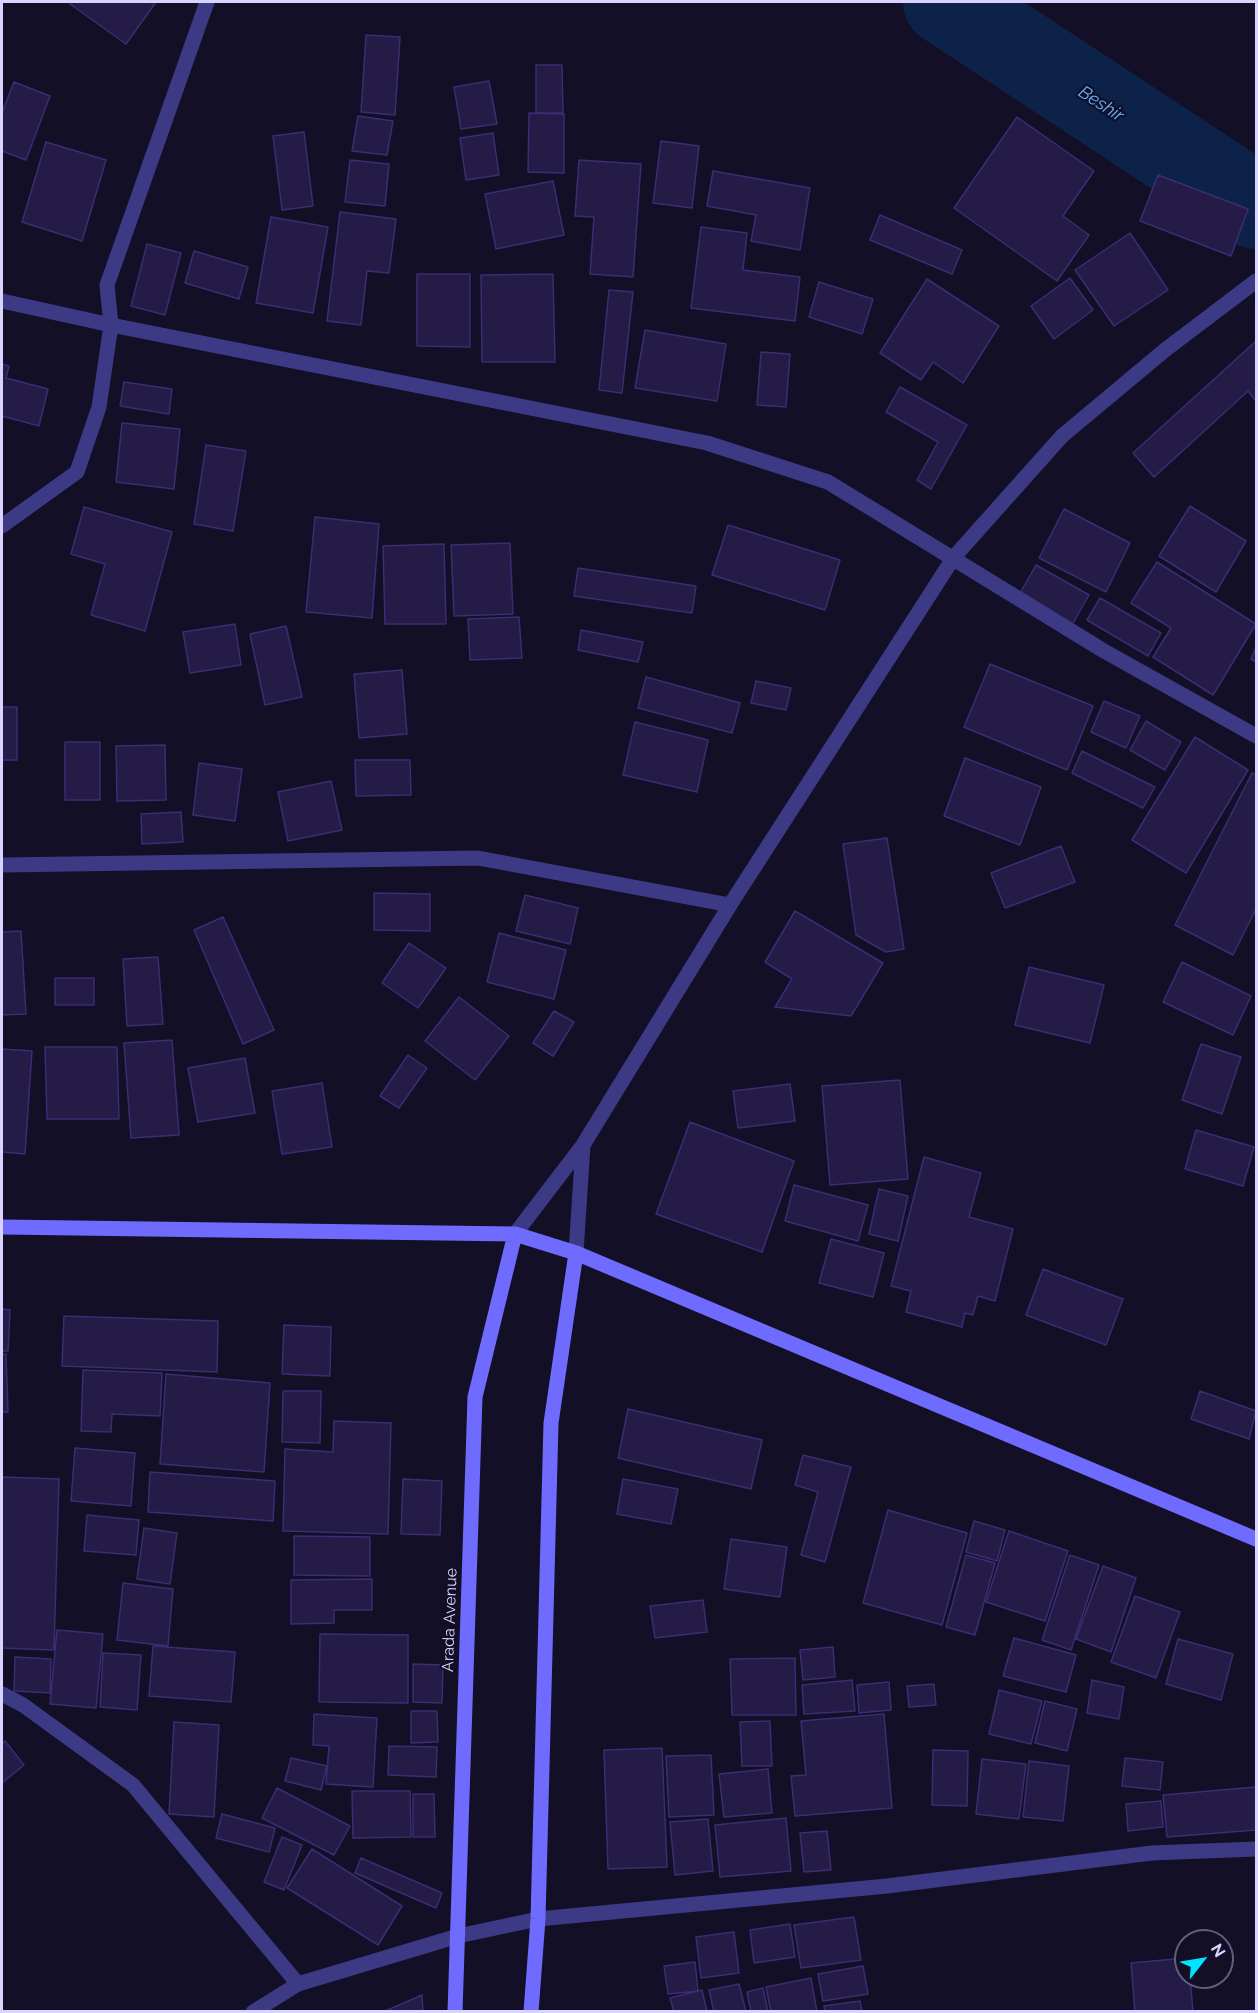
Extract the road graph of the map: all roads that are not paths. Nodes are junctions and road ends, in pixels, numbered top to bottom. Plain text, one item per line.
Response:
1 (207, 2) edge
2 (1254, 284) edge
3 (2, 300) edge
4 (111, 325) junction
5 (2, 526) edge
6 (954, 557) junction
7 (1257, 736) edge
8 (2, 865) edge
9 (730, 906) junction
10 (583, 1145) junction
11 (2, 1227) edge
12 (516, 1234) junction
13 (576, 1253) junction
14 (1257, 1539) edge
15 (2, 1694) edge
16 (1257, 1849) edge
17 (538, 1919) junction
18 (458, 1936) junction
19 (298, 1984) junction
20 (252, 2012) edge
21 (455, 2012) edge
22 (531, 2012) edge

1 - 4 street
2 - 6 street
3 - 4 street
4 - 5 street
4 - 6 street
6 - 7 street
6 - 9 street
8 - 9 street
9 - 10 street
10 - 12 street
10 - 13 street
11 - 12 main road
12 - 13 main road
12 - 18 main road, Arada Avenue
13 - 14 main road
13 - 17 main road
15 - 19 street
16 - 17 street
17 - 18 street
17 - 22 main road
18 - 19 street
18 - 21 main road, Arada Avenue
19 - 20 street

